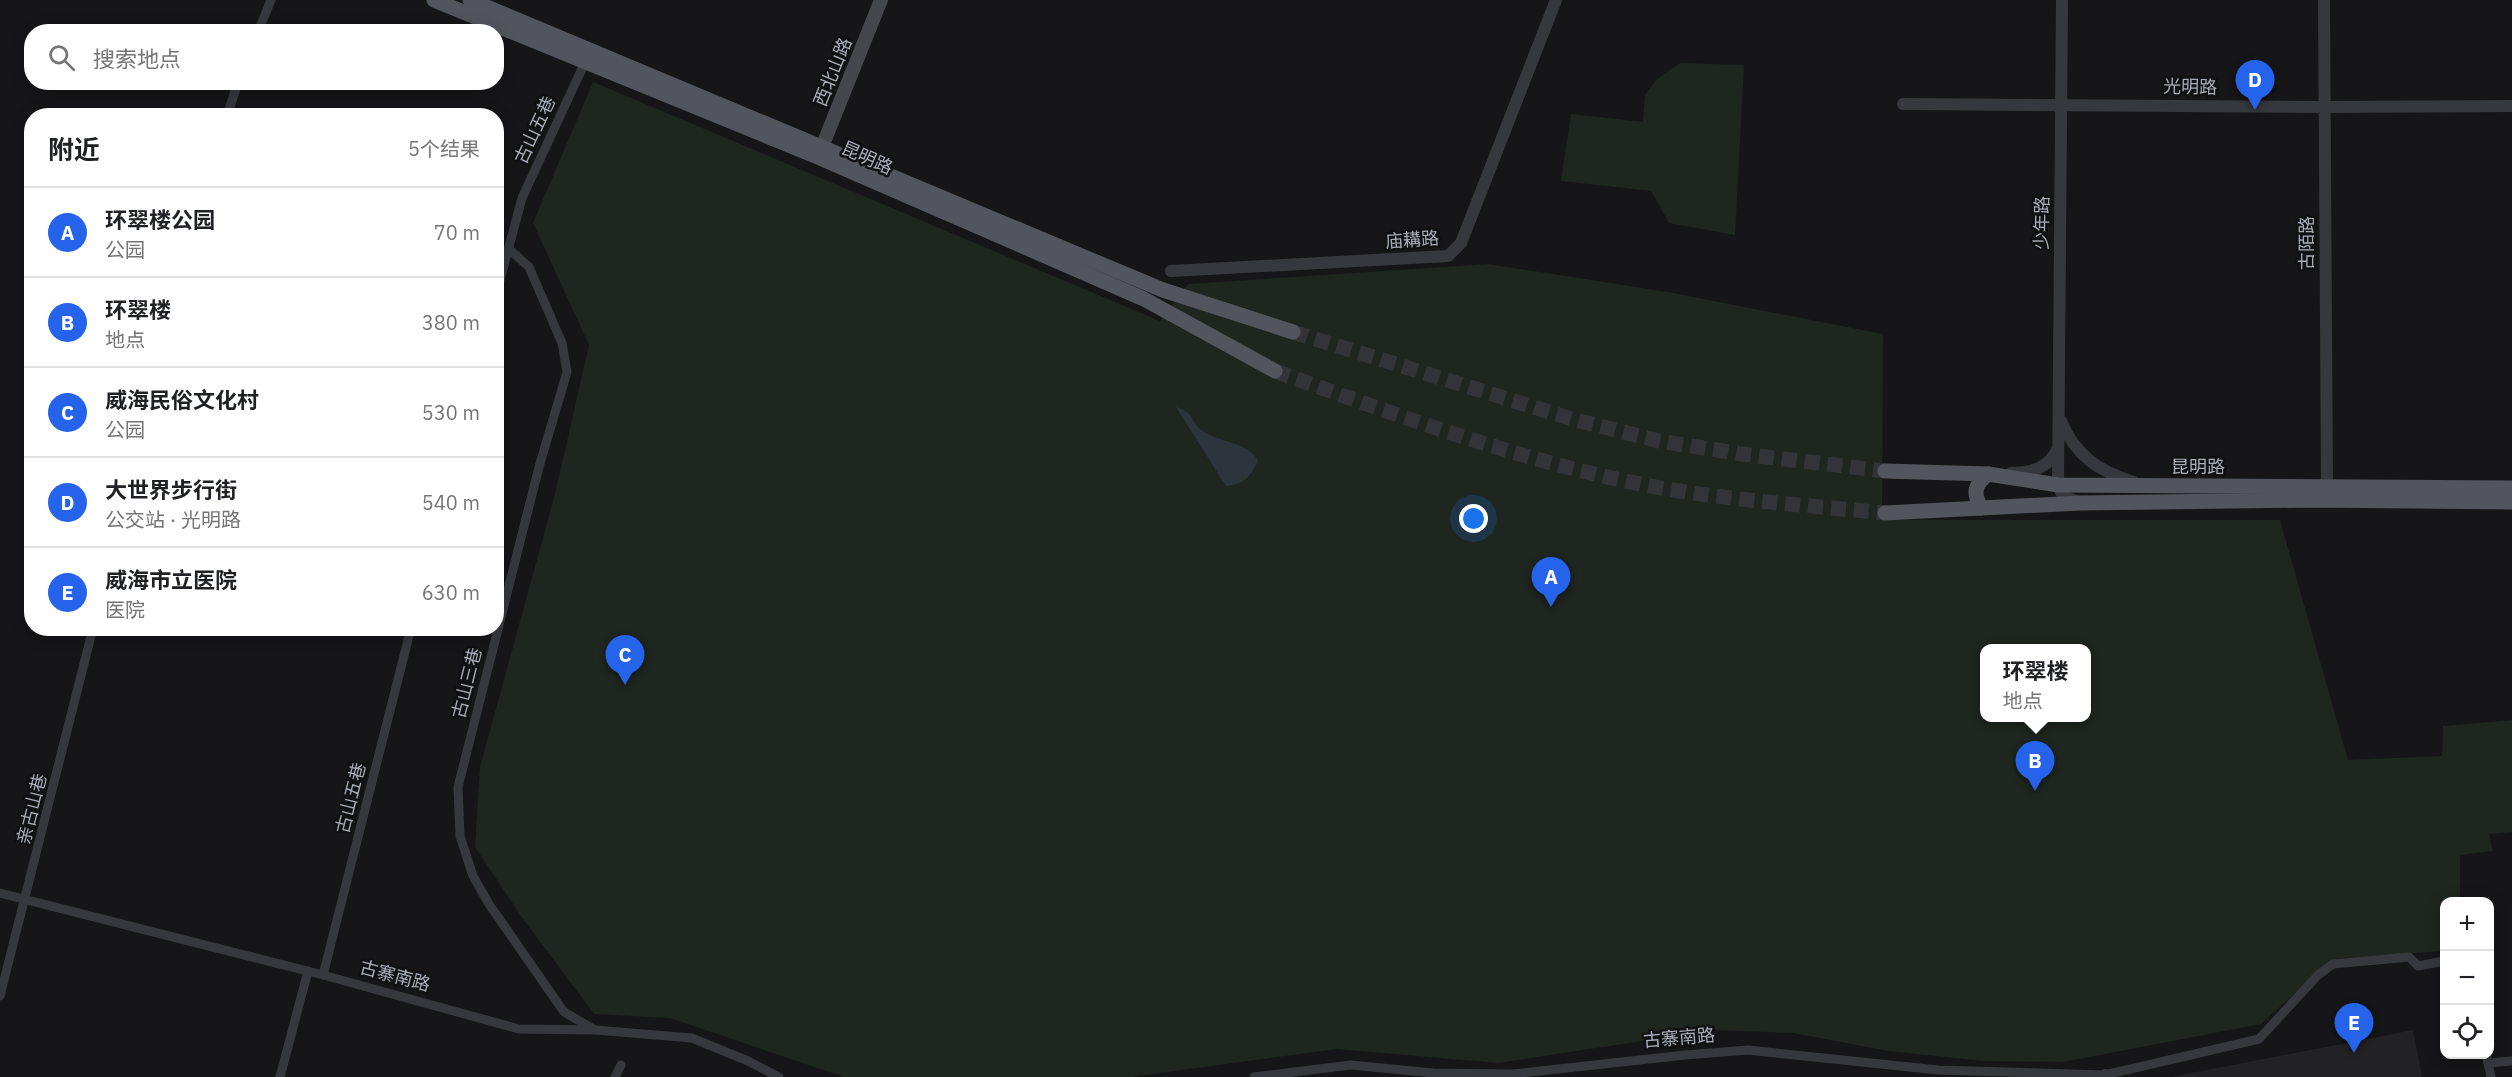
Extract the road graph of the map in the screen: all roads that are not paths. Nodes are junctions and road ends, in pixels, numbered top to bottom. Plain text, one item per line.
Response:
1 (271, 0) edge
2 (434, 0) edge
3 (470, 0) edge
4 (881, 0) edge
5 (1556, 0) edge
6 (2062, 0) edge
7 (2324, 0) edge
8 (261, 24) edge
9 (500, 24) edge
10 (504, 25) edge
11 (588, 56) junction
12 (235, 90) edge
13 (1903, 104) dead end
14 (2061, 104) junction
15 (2512, 106) edge
16 (2324, 107) junction
17 (230, 108) edge
18 (820, 152) junction
19 (509, 249) junction
20 (504, 267) edge
21 (1171, 271) dead end
22 (1293, 332) tunnel mouth
23 (1275, 371) tunnel mouth
24 (2059, 415) junction
25 (2058, 447) junction
26 (1885, 471) tunnel mouth
27 (1988, 474) junction
28 (2058, 485) junction
29 (2150, 487) junction
30 (2327, 487) junction
31 (2512, 488) edge
32 (2080, 502) junction
33 (2512, 502) edge
34 (1981, 508) junction
35 (1885, 513) tunnel mouth
36 (504, 605) edge
37 (91, 636) edge
38 (409, 636) edge
39 (496, 636) edge
40 (0, 893) edge
41 (26, 900) junction
42 (2440, 963) edge
43 (308, 971) junction
44 (323, 975) junction
45 (0, 996) edge
46 (595, 1030) junction
47 (2487, 1059) edge
48 (2512, 1061) edge
49 (621, 1065) dead end
50 (1938, 1074) edge
51 (1433, 1075) edge
52 (2105, 1076) edge
53 (280, 1077) edge
54 (615, 1077) edge
55 (779, 1077) edge
56 (1254, 1077) edge
57 (2492, 1077) edge

1 - 8 street
2 - 9 main road, 昆明路
3 - 11 main road, 昆明路
4 - 18 main road, 西北山路
5 - 21 street, 庙耩路
6 - 14 street, 少年路
7 - 16 street, 古陌路
10 - 11 main road, 昆明路
11 - 18 main road, 昆明路
11 - 19 street, 古山五巷
12 - 17 street
13 - 14 street, 光明路
14 - 16 street, 光明路
14 - 24 street, 少年路
15 - 16 street, 光明路
16 - 30 street, 古陌路
18 - 22 main road, 昆明路
18 - 23 main road, 昆明路
19 - 20 street, 古山五巷
19 - 36 street, 古山三巷
24 - 25 street, 少年路
24 - 29 street
25 - 27 street
25 - 28 street, 少年路
26 - 27 main road, 昆明路
27 - 28 main road, 昆明路
27 - 34 main road
28 - 29 main road, 昆明路
28 - 32 street
29 - 30 main road, 昆明路
30 - 31 main road, 昆明路
32 - 33 main road, 昆明路
32 - 34 main road, 昆明路
34 - 35 main road, 昆明路
37 - 41 street, 亲古山巷
38 - 44 street, 古山五巷
39 - 46 street, 古山三巷
40 - 41 street, 古寨南路
41 - 43 street, 古寨南路
41 - 45 street, 亲古山巷
42 - 52 street, 古寨南路
43 - 44 street, 古寨南路
43 - 53 street
44 - 46 street, 古寨南路
46 - 55 street, 古寨南路
47 - 48 street
47 - 57 street
49 - 54 street
50 - 51 street, 古寨南路
50 - 52 street, 古寨南路
51 - 56 street, 古寨南路

